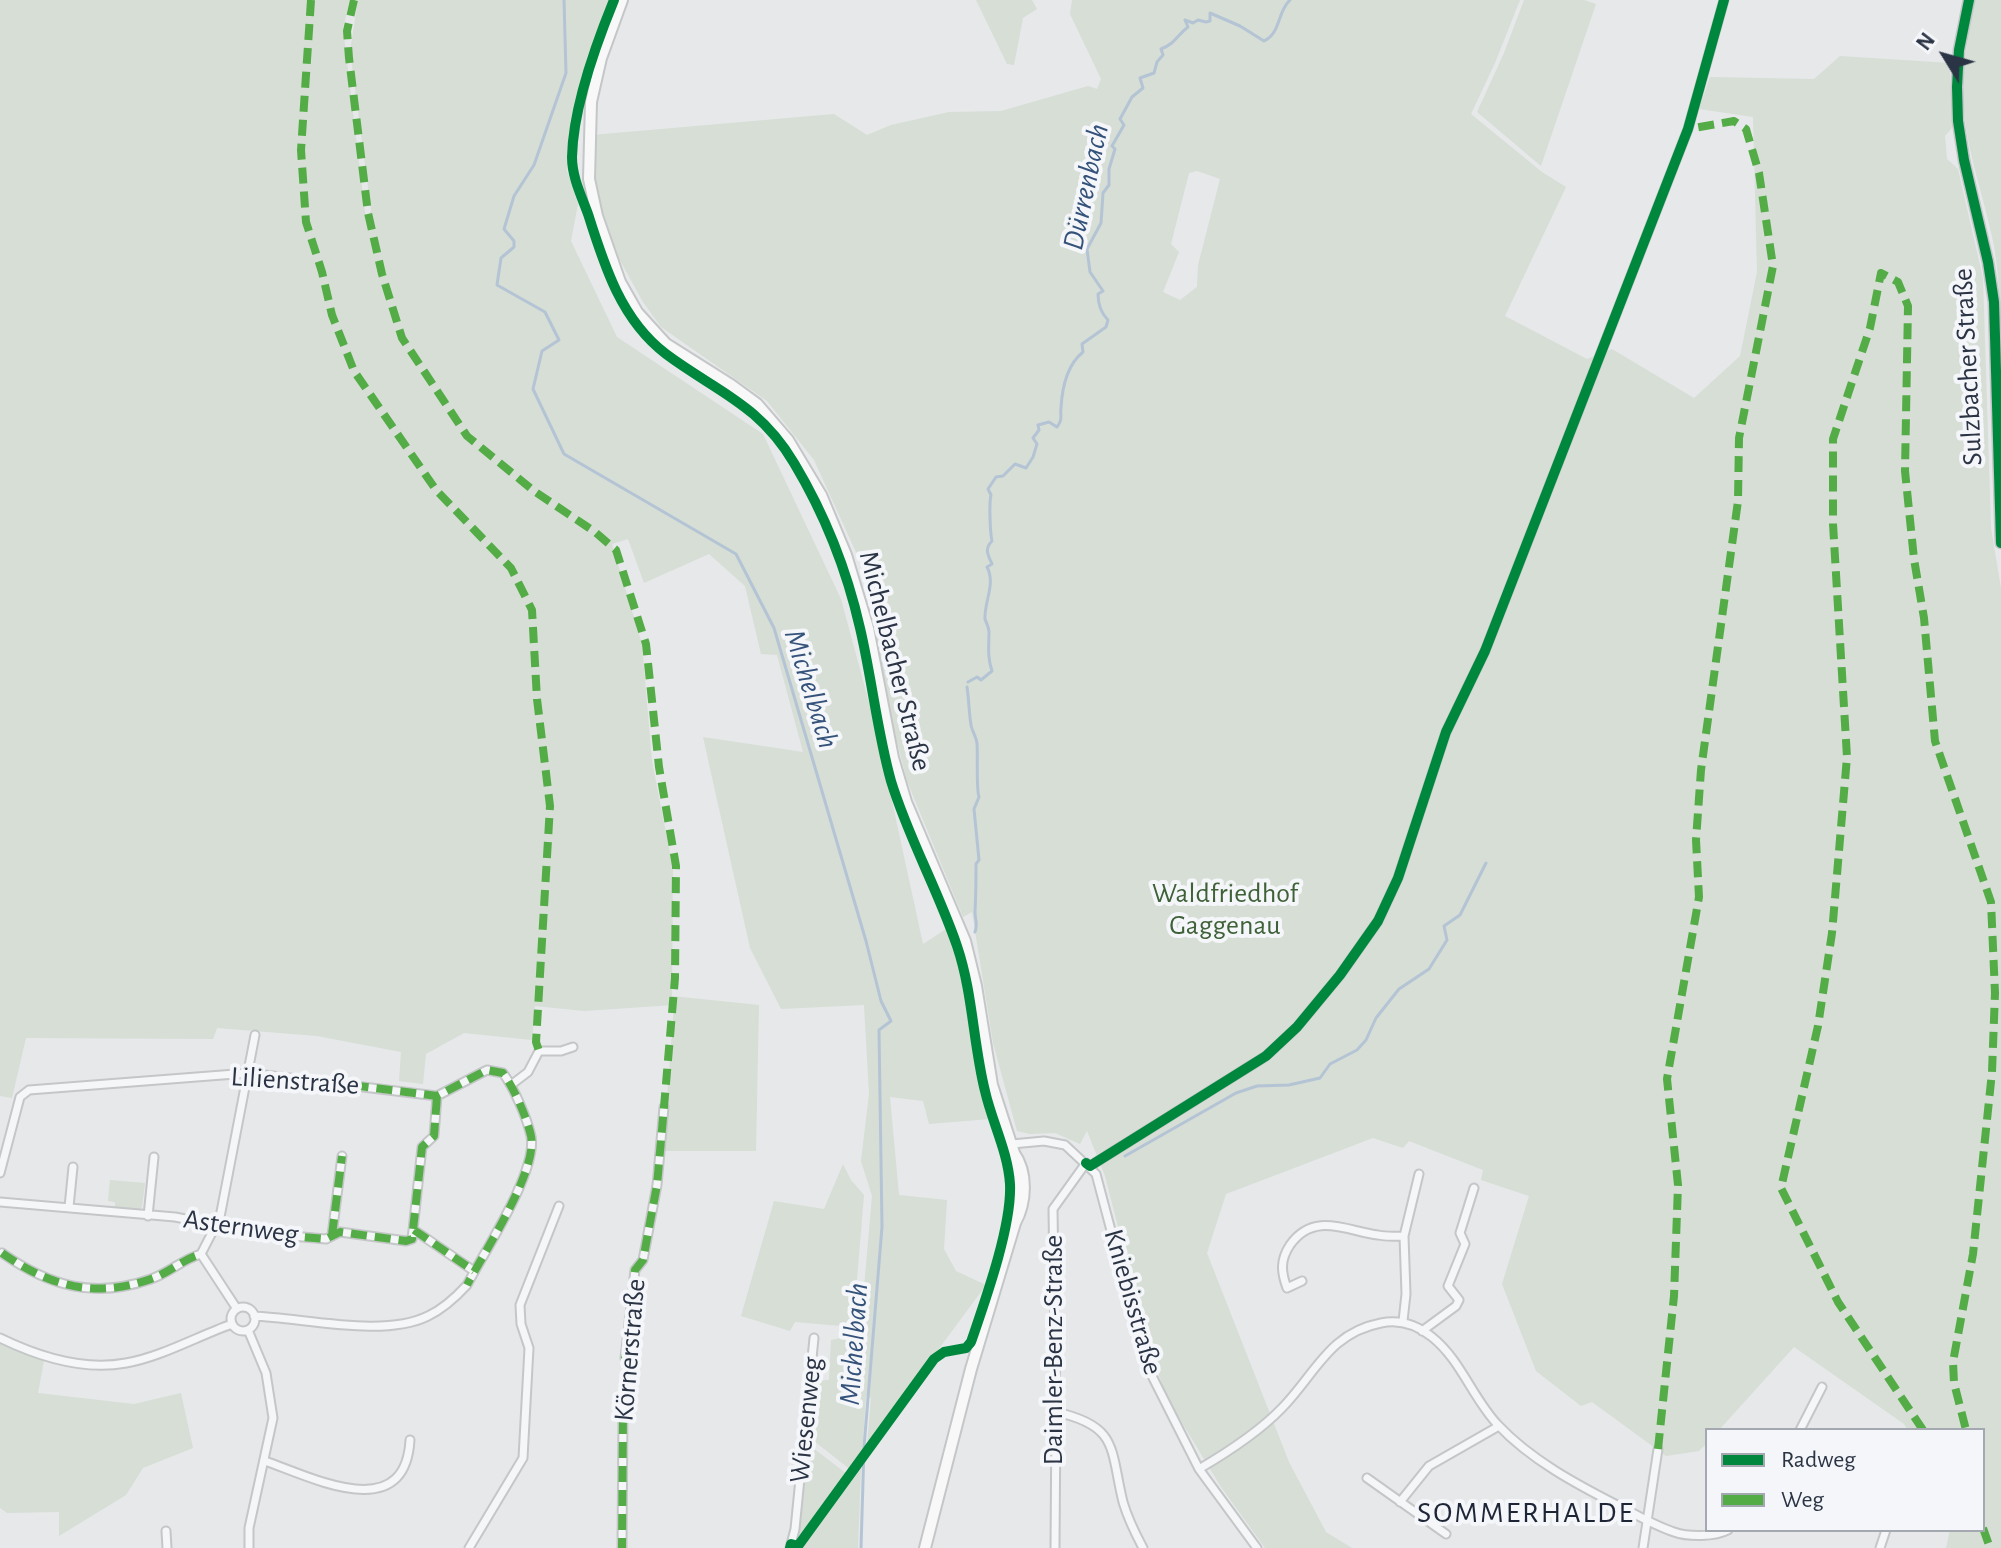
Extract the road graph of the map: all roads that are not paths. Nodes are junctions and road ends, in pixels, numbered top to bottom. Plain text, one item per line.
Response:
1 (622, 0) edge
2 (1724, 0) edge
3 (1969, 0) edge
4 (2001, 543) edge
5 (255, 1035) dead end
6 (573, 1047) dead end
7 (248, 1073) junction
8 (511, 1085) junction
9 (437, 1096) junction
10 (664, 1107) dead end
11 (1013, 1149) junction
12 (342, 1156) dead end
13 (154, 1157) dead end
14 (1088, 1164) junction
15 (73, 1167) dead end
16 (0, 1173) edge
17 (1419, 1174) dead end
18 (1474, 1188) dead end
19 (0, 1202) edge
20 (559, 1206) dead end
21 (69, 1207) junction
22 (148, 1216) junction
23 (218, 1225) junction
24 (414, 1230) junction
25 (332, 1235) junction
26 (1404, 1236) junction
27 (1, 1253) edge
28 (201, 1254) junction
29 (474, 1271) junction
30 (1302, 1281) dead end
31 (237, 1309) junction
32 (254, 1316) junction
33 (1403, 1321) junction
34 (232, 1324) junction
35 (248, 1330) junction
36 (1422, 1331) junction
37 (0, 1338) edge
38 (814, 1338) dead end
39 (1822, 1387) dead end
40 (1056, 1412) junction
41 (1499, 1426) junction
42 (1801, 1428) edge
43 (410, 1440) dead end
44 (1658, 1449) dead end
45 (265, 1461) junction
46 (1199, 1469) junction
47 (1367, 1478) dead end
48 (1400, 1502) junction
49 (1647, 1521) junction
50 (166, 1531) dead end
51 (1724, 1532) edge
52 (1446, 1534) dead end
53 (167, 1548) edge
54 (249, 1548) edge
55 (469, 1548) edge
56 (622, 1548) edge
57 (790, 1548) edge
58 (925, 1548) edge
59 (1055, 1548) edge
60 (1143, 1548) edge
61 (1257, 1548) edge
62 (1643, 1548) edge

1 - 11 main road, Michelbacher Straße
2 - 14 street
3 - 4 street, Sulzbacher Straße
5 - 7 street
6 - 8 street
7 - 9 street, Lilienstraße
7 - 16 street, Lilienstraße
7 - 23 street
8 - 9 street
8 - 29 street
9 - 24 street
10 - 56 street, Körnerstraße
11 - 14 street
11 - 58 main road, Michelbacher Straße
12 - 25 street, Asternweg
13 - 22 street, Asternweg
14 - 40 street, Daimler-Benz-Straße
14 - 46 street, Kniebisstraße
15 - 21 street
17 - 26 street
18 - 36 street
19 - 21 street, Asternweg
20 - 55 street
21 - 22 street, Asternweg
22 - 23 street, Asternweg
23 - 25 street, Asternweg
23 - 28 street
24 - 25 street, Asternweg
24 - 29 street
26 - 30 street
26 - 33 street
27 - 28 street
28 - 31 street
29 - 32 street
31 - 32 street
31 - 34 street
32 - 35 street
33 - 36 street
33 - 46 street
34 - 35 street
34 - 37 street
35 - 45 street
36 - 41 street
38 - 57 street, Wiesenweg
39 - 42 street
40 - 59 street, Daimler-Benz-Straße
40 - 60 street
41 - 48 street
41 - 49 street
43 - 45 street
44 - 49 street
45 - 54 street
46 - 61 street, Kniebisstraße
47 - 48 street
48 - 52 street
49 - 51 street
49 - 62 street
50 - 53 street

